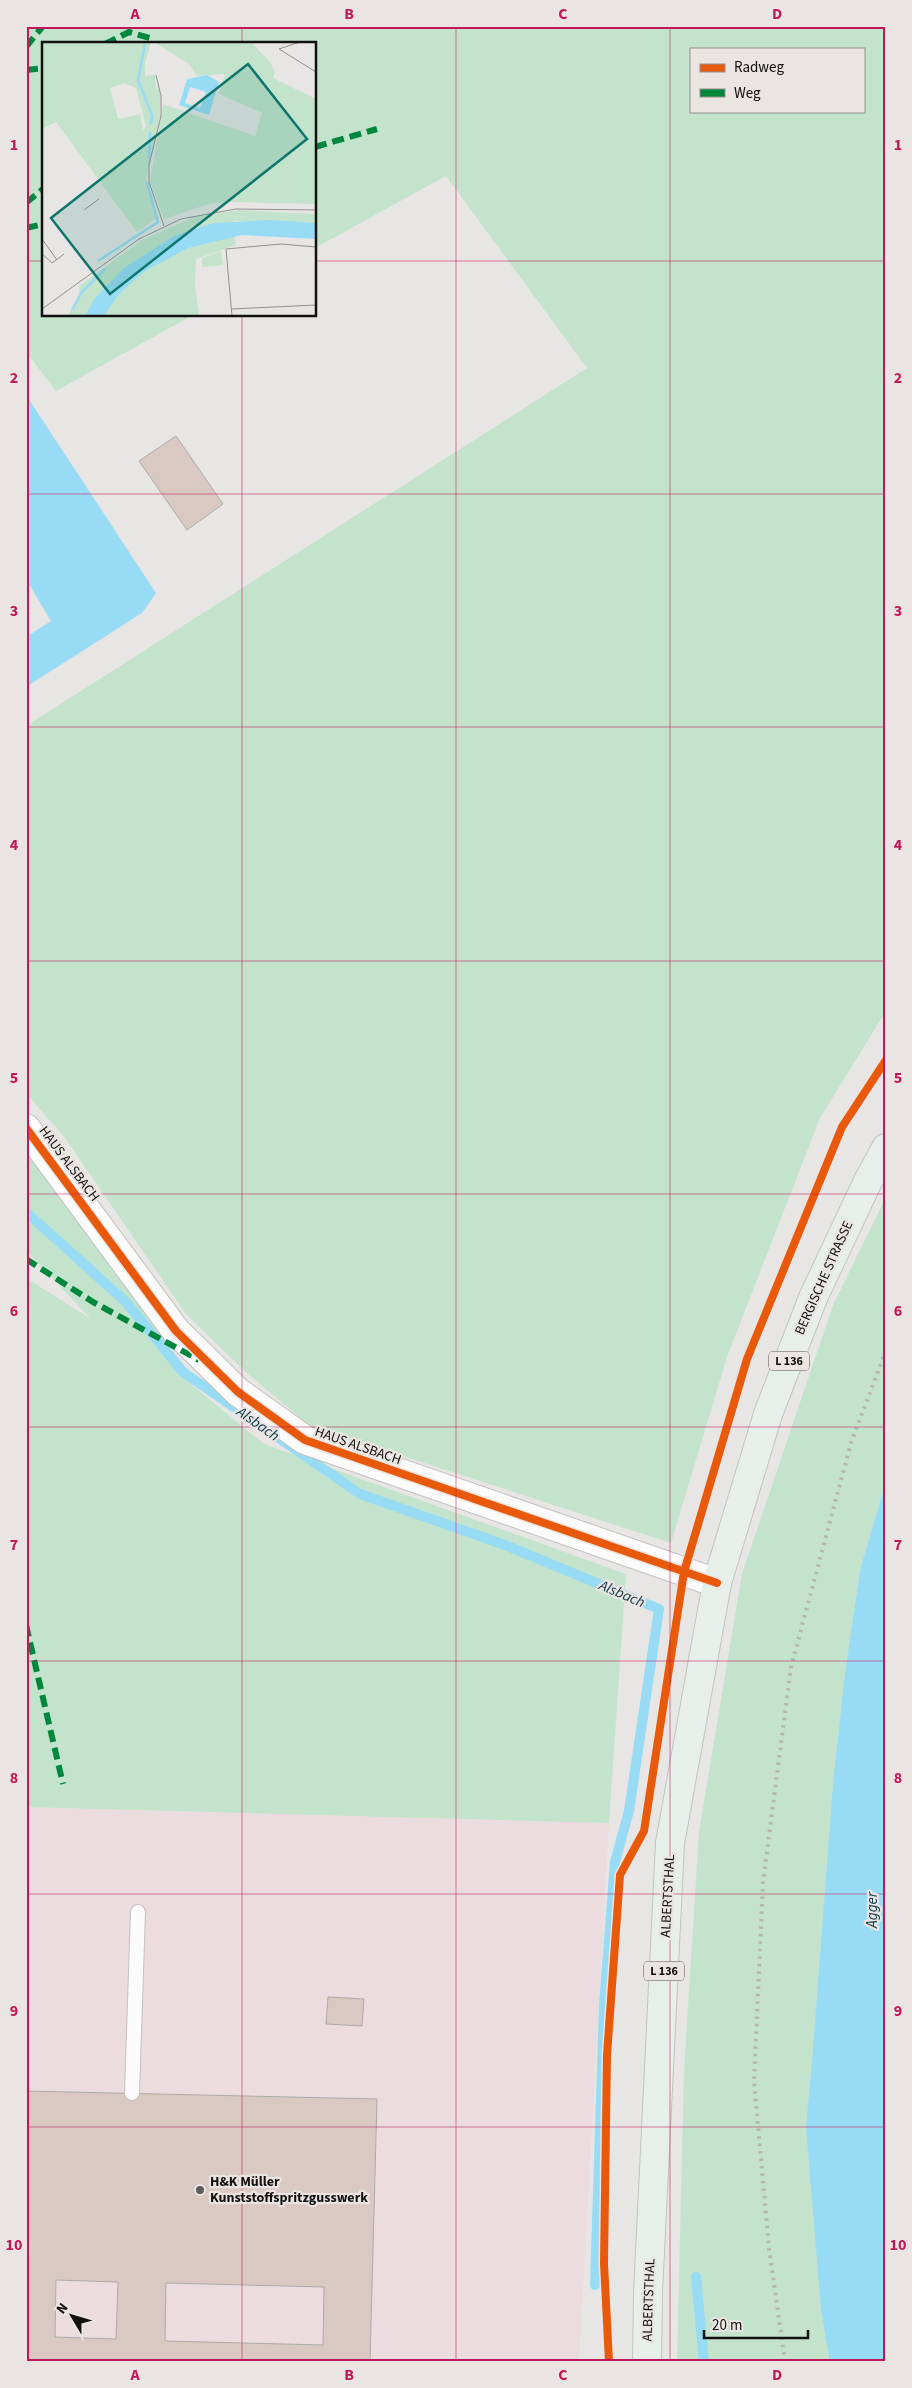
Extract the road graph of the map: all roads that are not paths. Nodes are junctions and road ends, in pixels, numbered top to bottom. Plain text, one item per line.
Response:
1 (26, 1128) edge
2 (886, 1148) edge
3 (717, 1583) junction
4 (138, 1912) dead end
5 (132, 2093) dead end
6 (647, 2362) edge

1 - 3 street, HAUS ALSBACH
2 - 3 main road, BERGISCHE STRASSE / L 136
3 - 6 main road, ALBERTSTHAL / L 136
4 - 5 lane

